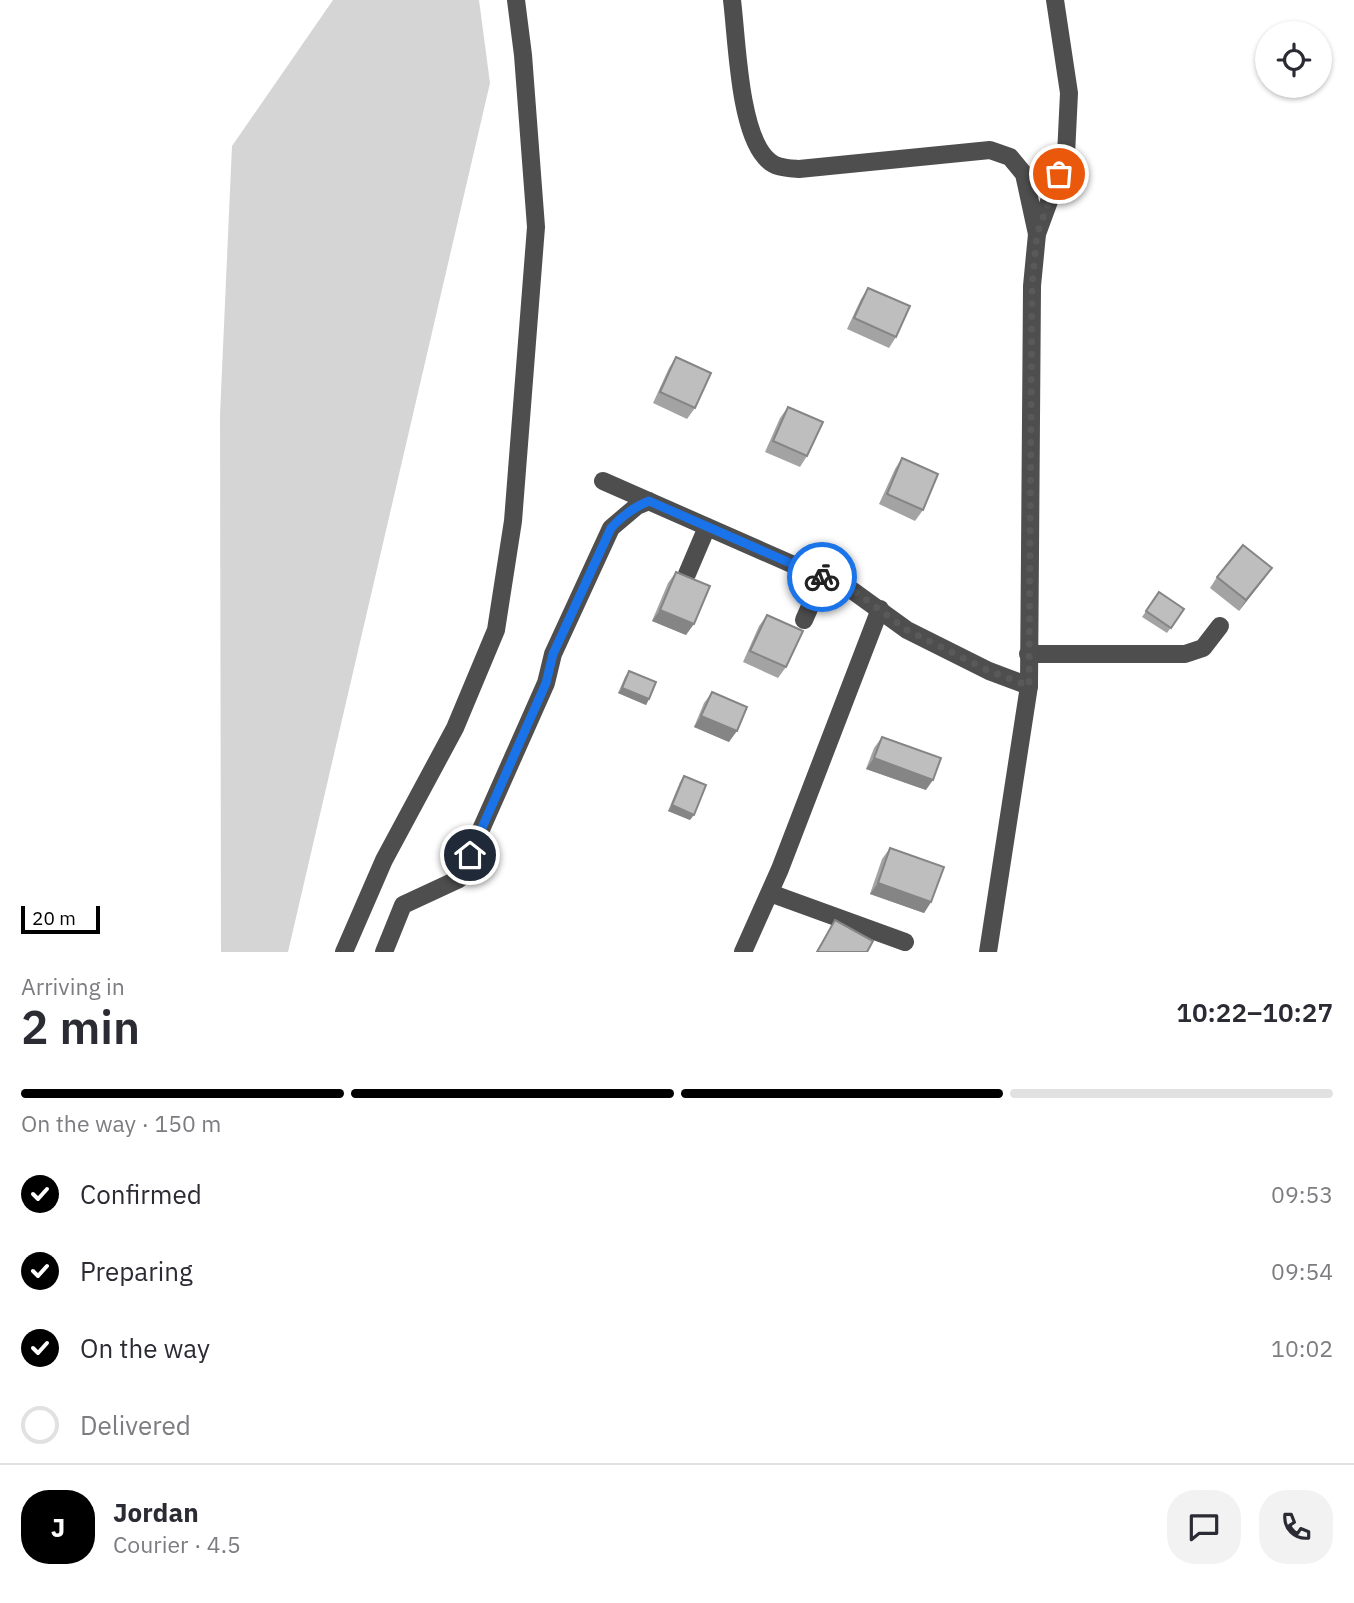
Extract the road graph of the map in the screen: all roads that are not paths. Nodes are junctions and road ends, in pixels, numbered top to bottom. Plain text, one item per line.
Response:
1 (516, 0) edge
2 (732, 0) edge
3 (1055, 0) edge
4 (1037, 234) junction
5 (603, 481) dead end
6 (649, 501) junction
7 (708, 527) junction
8 (687, 574) edge
9 (823, 577) junction
10 (880, 609) junction
11 (804, 620) dead end
12 (1220, 626) dead end
13 (1028, 654) junction
14 (1029, 686) junction
15 (769, 893) junction
16 (905, 942) dead end
17 (344, 952) edge
18 (384, 952) edge
19 (743, 952) edge
20 (988, 952) edge

1 - 17 lane
2 - 4 lane
3 - 4 lane
4 - 13 lane
5 - 6 lane
6 - 7 lane
6 - 18 lane
7 - 8 lane
7 - 9 lane
9 - 10 lane
9 - 11 lane
10 - 14 lane
10 - 15 lane
12 - 13 lane
13 - 14 lane
14 - 20 lane
15 - 16 lane
15 - 19 lane

